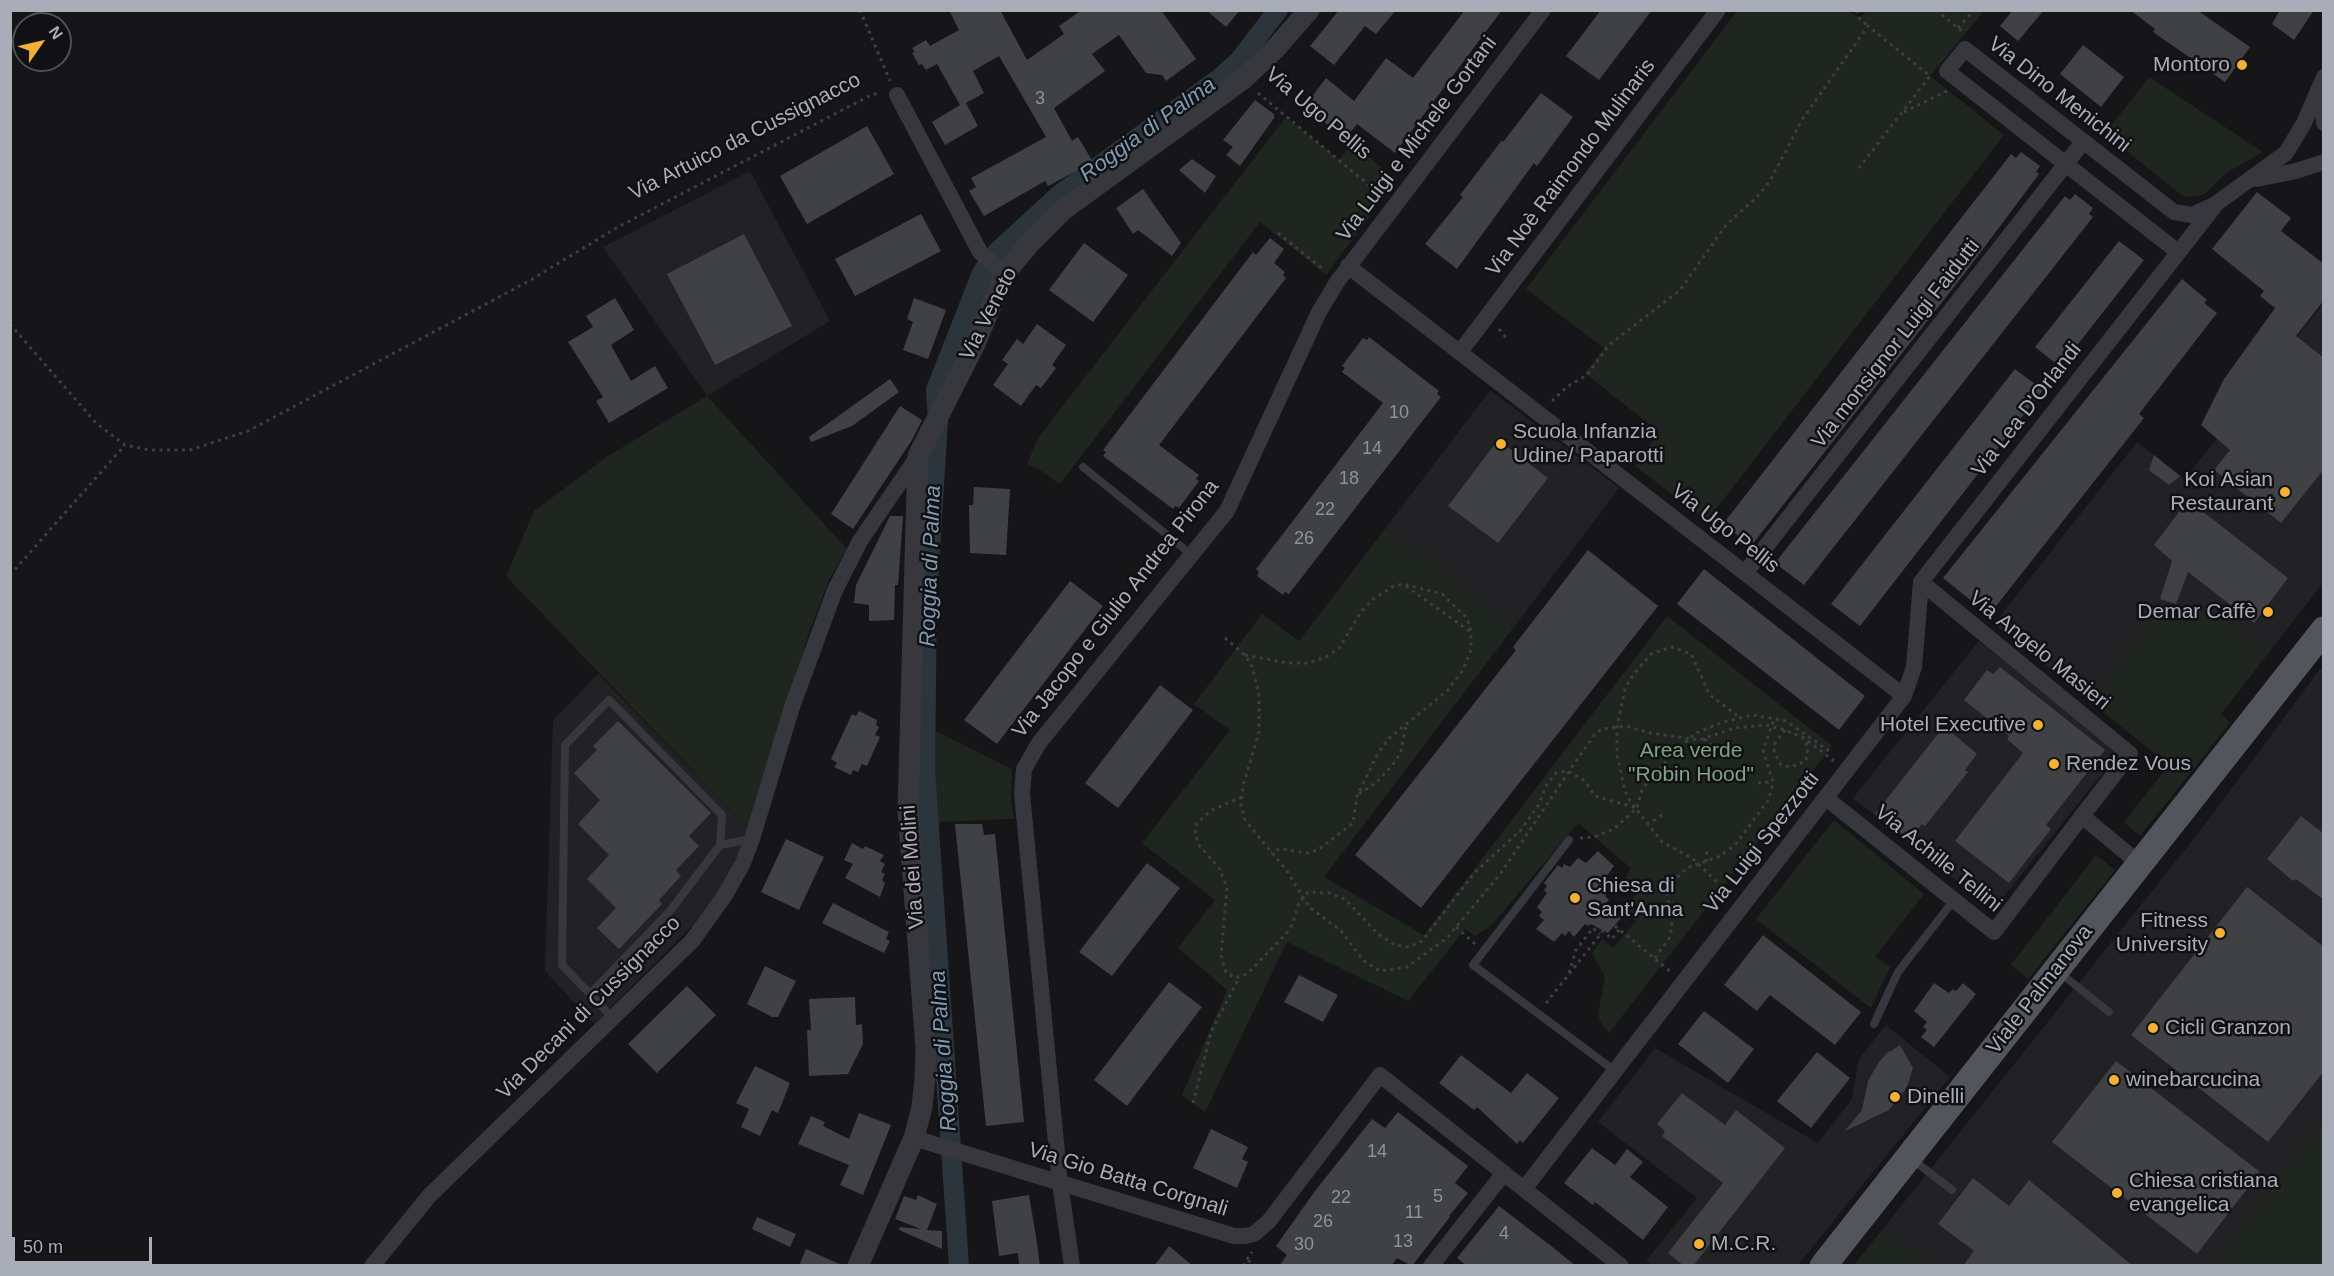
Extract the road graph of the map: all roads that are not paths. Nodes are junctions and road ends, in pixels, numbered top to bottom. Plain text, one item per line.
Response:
1 (1309, 10) edge
2 (1543, 10) edge
3 (1718, 10) edge
4 (2322, 81) edge
5 (895, 91) road end
6 (2323, 118) edge
7 (2304, 123) junction
8 (2083, 142) junction
9 (2324, 162) edge
10 (2066, 164) junction
11 (2247, 181) junction
12 (2217, 203) junction
13 (2178, 252) junction
14 (1348, 266) junction
15 (1000, 270) junction
16 (1461, 352) junction
17 (922, 447) junction
18 (1083, 467) dead end
19 (1192, 555) junction
20 (1745, 573) junction
21 (1921, 582) junction
22 (2324, 630) edge
23 (1904, 696) junction
24 (2130, 754) joint
25 (1826, 798) junction
26 (2082, 816) junction
27 (752, 839) junction
28 (1569, 840) road end
29 (720, 845) junction
30 (2140, 864) junction
31 (1954, 900) junction
32 (2056, 969) junction
33 (590, 994) junction
34 (2109, 1012) dead end
35 (612, 1017) junction
36 (1874, 1024) dead end
37 (1615, 1071) junction
38 (919, 1140) junction
39 (1909, 1157) junction
40 (1503, 1173) junction
41 (1060, 1183) junction
42 (1524, 1189) junction
43 (1952, 1190) dead end
44 (372, 1266) edge
45 (858, 1266) edge
46 (1072, 1266) edge
47 (1431, 1266) edge
48 (1621, 1266) edge
49 (1823, 1266) edge

1 - 15 street, Via Veneto
2 - 14 street, Via Luigi e Michele Gortani
3 - 16 street, Via Noè Raimondo Mulinaris
4 - 6 street
4 - 7 street, Via Lea D'Orlandi
5 - 15 street
6 - 7 street
7 - 11 street, Via Lea D'Orlandi
8 - 10 street, Via monsignor Luigi Faidutti
8 - 10 street, Via Dino Menichini
8 - 12 street, Via Dino Menichini
9 - 11 street, Via Lea D'Orlandi
10 - 13 street
10 - 20 street, Via monsignor Luigi Faidutti
11 - 12 street, Via Lea D'Orlandi
12 - 13 street, Via Lea D'Orlandi
13 - 21 street, Via Lea D'Orlandi
14 - 16 street, Via Ugo Pellis
14 - 19 street, Via Jacopo e Giulio Andrea Pirona
15 - 17 street, Via Veneto
16 - 20 street, Via Ugo Pellis
17 - 27 street, Via Decani di Cussignacco
17 - 38 street, Via dei Molini
18 - 19 lane
19 - 41 street, Via Jacopo e Giulio Andrea Pirona
20 - 23 street, Via Ugo Pellis
21 - 23 street
21 - 24 street, Via Angelo Masieri
22 - 30 main road, Viale Palmanova
23 - 25 street, Via Luigi Spezzotti
24 - 26 street, Via Achille Tellini
25 - 31 street, Via Achille Tellini
25 - 37 street, Via Luigi Spezzotti
26 - 30 street
26 - 31 street, Via Achille Tellini
27 - 29 lane
27 - 35 street, Via Decani di Cussignacco
28 - 37 lane
29 - 33 lane
29 - 33 lane
30 - 32 main road, Viale Palmanova
31 - 36 lane
32 - 34 lane
32 - 39 main road, Viale Palmanova
33 - 35 lane
35 - 44 street, Via Decani di Cussignacco
37 - 42 street, Via Luigi Spezzotti
38 - 41 street, Via Gio Batta Corgnali
38 - 45 street, Via dei Molini
39 - 43 lane
39 - 49 main road, Viale Palmanova
40 - 41 street, Via Gio Batta Corgnali
40 - 42 street, Via Gio Batta Corgnali
40 - 47 street
41 - 46 street, Via Jacopo e Giulio Andrea Pirona
42 - 48 street, Via Gio Batta Corgnali

